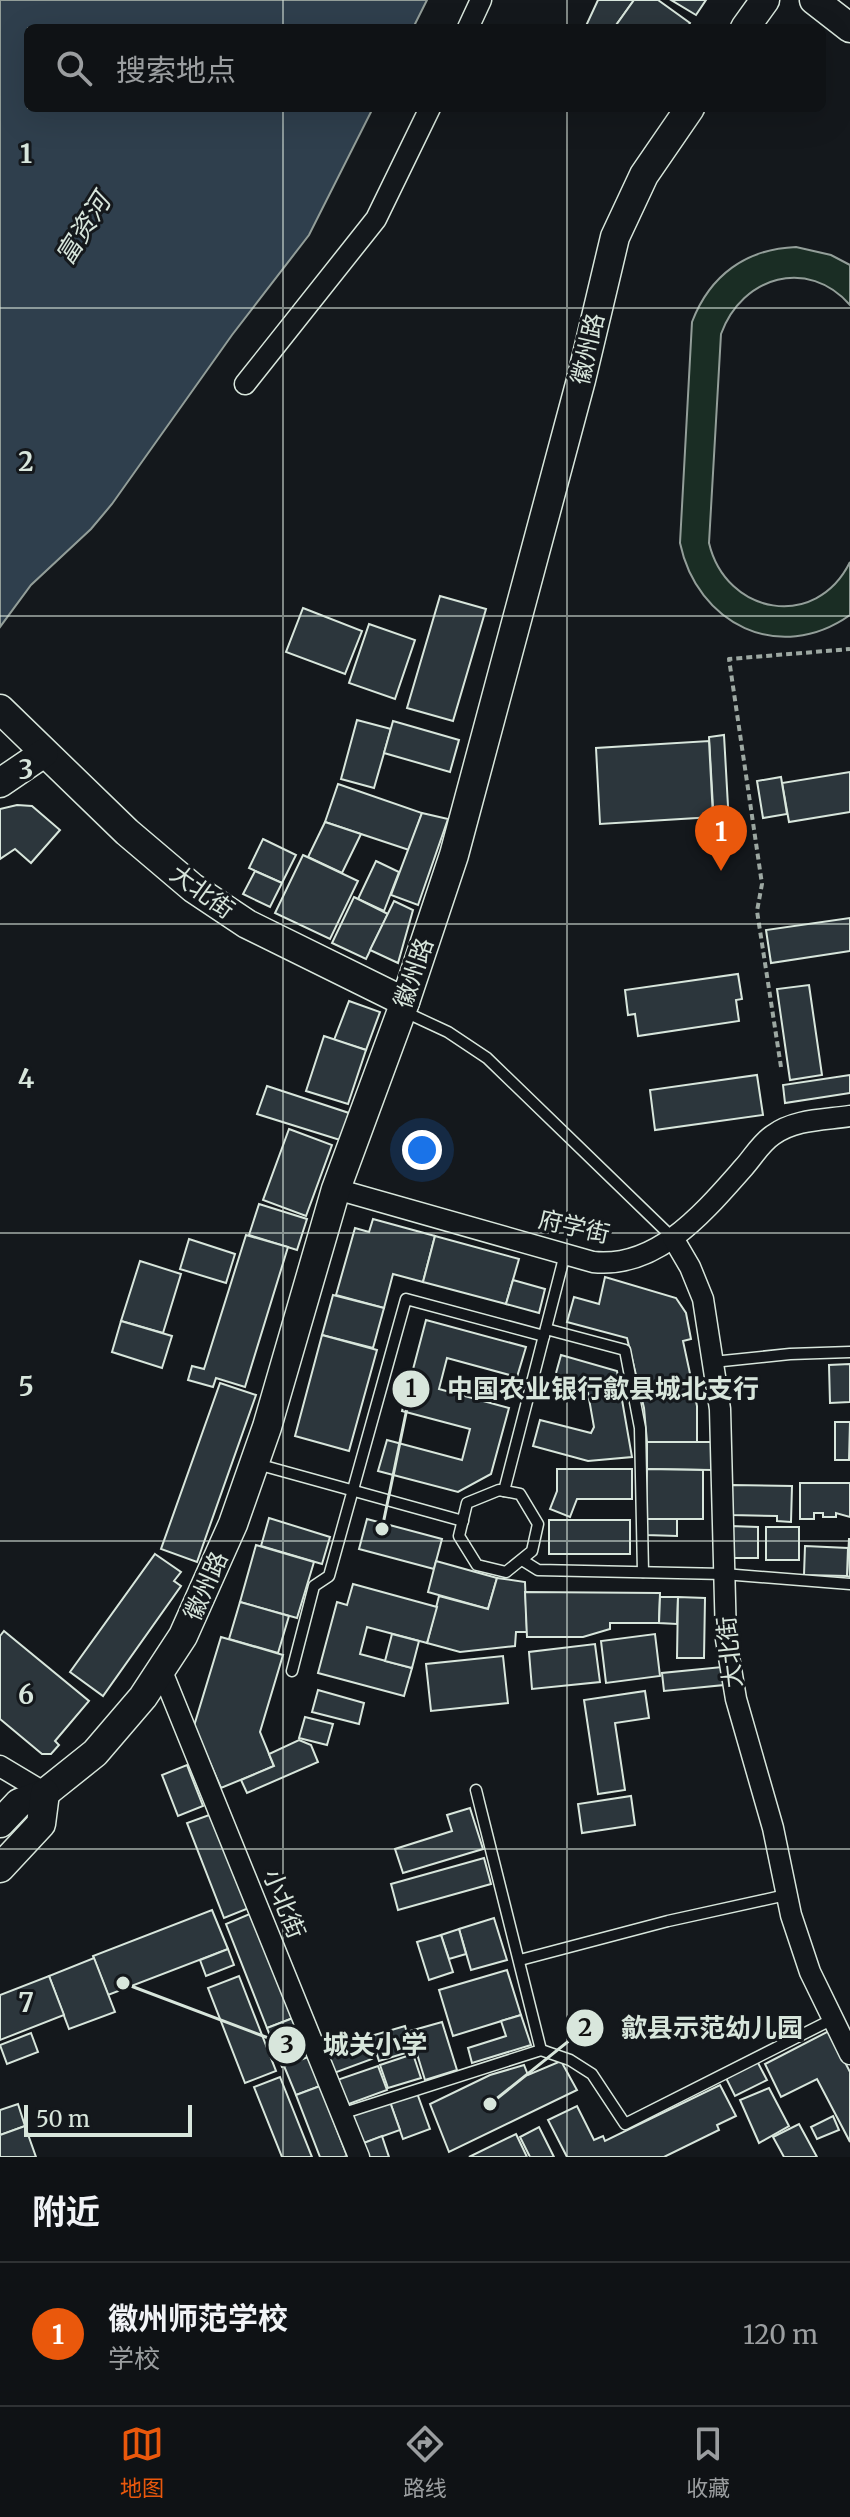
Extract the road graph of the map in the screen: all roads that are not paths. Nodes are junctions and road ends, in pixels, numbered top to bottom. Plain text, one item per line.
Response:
1 (481, 0) edge
2 (765, 0) edge
3 (814, 0) edge
4 (470, 24) edge
5 (748, 24) edge
6 (850, 28) edge
7 (428, 112) edge
8 (687, 112) edge
9 (245, 384) dead end
10 (0, 709) edge
11 (36, 746) junction
12 (0, 783) edge
13 (403, 1006) junction
14 (850, 1116) edge
15 (336, 1189) junction
16 (673, 1238) junction
17 (565, 1254) junction
18 (545, 1332) junction
19 (850, 1352) edge
20 (713, 1362) junction
21 (255, 1463) junction
22 (353, 1490) junction
23 (504, 1491) junction
24 (463, 1521) junction
25 (522, 1560) junction
26 (643, 1572) junction
27 (724, 1574) junction
28 (850, 1584) edge
29 (161, 1669) junction
30 (292, 1671) dead end
31 (0, 1766) edge
32 (476, 1790) dead end
33 (45, 1793) junction
34 (0, 1823) edge
35 (0, 1868) edge
36 (786, 1895) junction
37 (520, 1960) junction
38 (833, 2019) junction
39 (541, 2050) junction
40 (850, 2054) edge
41 (341, 2114) junction
42 (359, 2157) edge

1 - 4 street
2 - 5 main road
3 - 6 main road
7 - 9 street
8 - 13 main road, 徽州路
10 - 11 main road, 大北街
11 - 12 main road
11 - 13 main road, 大北街
13 - 15 main road, 徽州路
13 - 16 lane
14 - 16 street, 府学街
15 - 17 street, 府学街
15 - 21 main road, 徽州路
16 - 17 street, 府学街
16 - 20 street, 大北街
17 - 18 lane
18 - 22 lane
18 - 23 lane
18 - 26 lane
19 - 20 lane
20 - 27 street, 大北街
21 - 22 lane
21 - 29 main road, 徽州路
22 - 24 lane
22 - 30 lane
23 - 24 lane
23 - 25 lane
24 - 25 lane
25 - 26 lane
26 - 27 lane
27 - 28 lane
27 - 36 street, 大北街
29 - 33 main road, 徽州路
29 - 41 street, 小北街
31 - 33 street
32 - 37 lane
33 - 34 main road, 徽州路
33 - 35 main road
36 - 37 lane
36 - 38 street, 大北街
37 - 39 lane
38 - 39 lane
38 - 40 street, 大北街
39 - 41 lane
41 - 42 street, 小北街

